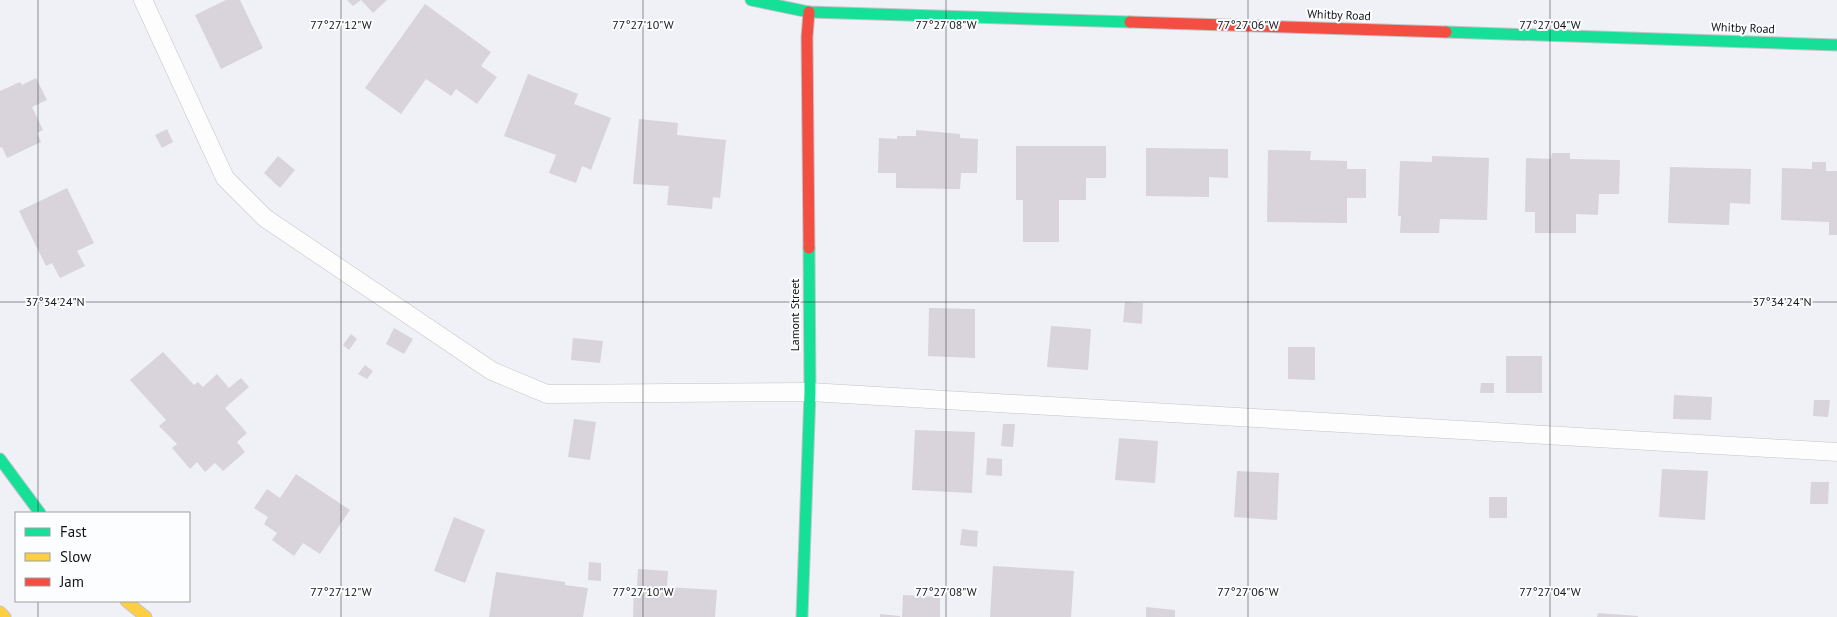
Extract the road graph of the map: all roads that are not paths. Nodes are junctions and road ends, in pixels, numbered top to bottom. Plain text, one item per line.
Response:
1 (142, 0) edge
2 (751, 0) edge
3 (809, 12) junction
4 (1837, 45) edge
5 (810, 392) junction
6 (1837, 452) edge
7 (0, 459) edge
8 (39, 512) edge
9 (127, 602) edge
10 (0, 612) edge
11 (5, 617) edge
12 (146, 617) edge
13 (802, 617) edge

1 - 5 lane
2 - 3 street, Whitby Road
3 - 4 street, Whitby Road
3 - 5 street, Lamont Street
5 - 6 lane
5 - 13 street, Lamont Street
7 - 8 street
9 - 12 street
10 - 11 street

